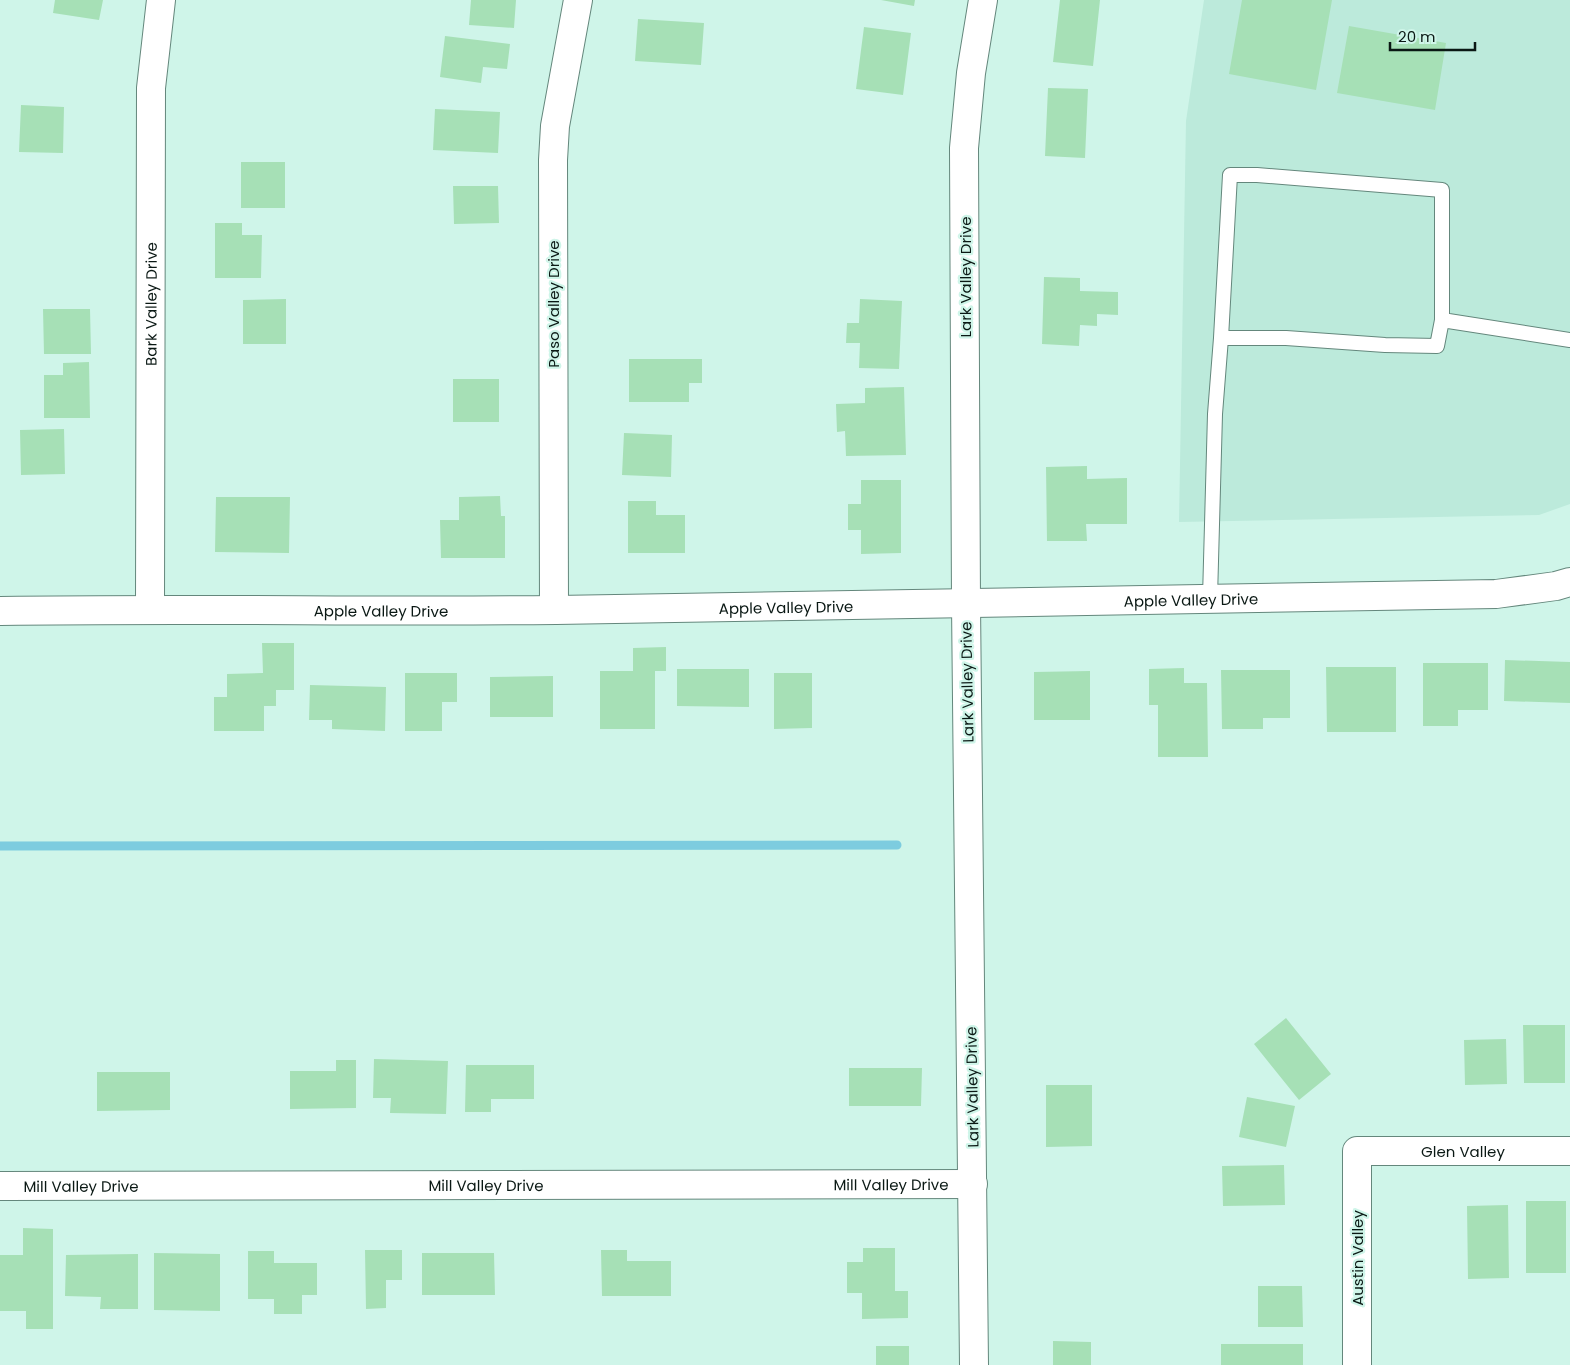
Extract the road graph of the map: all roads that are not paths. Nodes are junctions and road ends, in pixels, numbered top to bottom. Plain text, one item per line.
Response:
1 (161, 0) edge
2 (578, 0) edge
3 (983, 0) edge
4 (1442, 320) junction
5 (1222, 338) junction
6 (1570, 340) edge
7 (1570, 582) edge
8 (1210, 598) junction
9 (966, 604) junction
10 (150, 609) junction
11 (554, 610) junction
12 (0, 611) edge
13 (1357, 1151) joint
14 (1570, 1151) edge
15 (973, 1184) junction
16 (0, 1186) edge
17 (974, 1365) edge
18 (1357, 1365) edge

1 - 10 street, Bark Valley Drive
2 - 11 street, Paso Valley Drive
3 - 9 street, Lark Valley Drive
4 - 5 lane
4 - 5 lane
4 - 6 lane
5 - 8 lane
7 - 8 street, Apple Valley Drive
8 - 9 street, Apple Valley Drive
9 - 11 street, Apple Valley Drive
9 - 15 street, Lark Valley Drive
10 - 11 street, Apple Valley Drive
10 - 12 street, Apple Valley Drive
13 - 14 street, Glen Valley
13 - 18 street, Austin Valley
15 - 16 street, Mill Valley Drive
15 - 17 street, Lark Valley Drive

